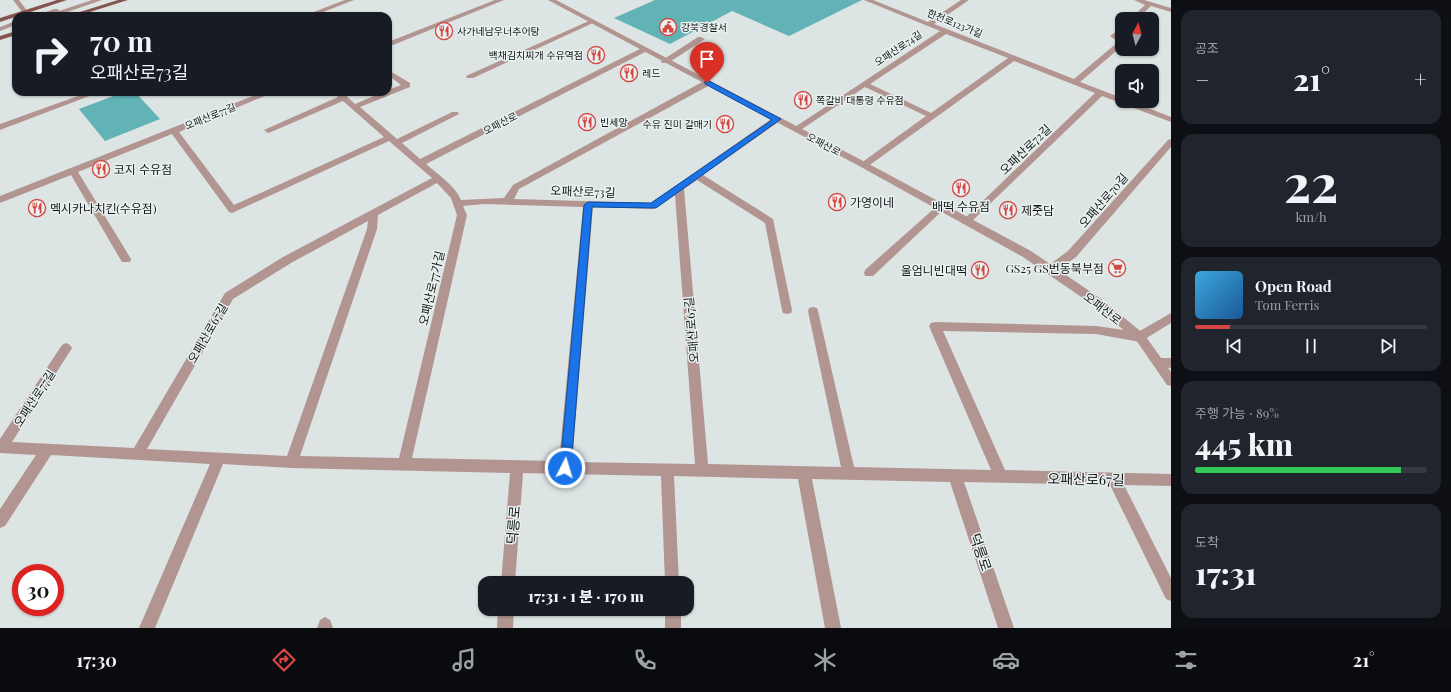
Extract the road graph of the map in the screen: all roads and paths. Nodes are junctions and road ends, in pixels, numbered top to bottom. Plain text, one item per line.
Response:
1 (16, 0) edge
2 (64, 0) edge
3 (87, 0) edge
4 (99, 0) edge
5 (124, 0) edge
6 (351, 0) edge
7 (501, 0) edge
8 (552, 0) edge
9 (867, 0) edge
10 (966, 0) edge
11 (1137, 0) edge
12 (1150, 4) junction
13 (1171, 10) edge
14 (25, 12) joint
15 (50, 12) edge
16 (62, 12) edge
17 (84, 12) edge
18 (317, 12) edge
19 (1141, 12) edge
20 (12, 16) edge
21 (0, 20) edge
22 (591, 22) junction
23 (929, 24) junction
24 (12, 25) edge
25 (12, 28) edge
26 (0, 30) edge
27 (945, 30) junction
28 (12, 34) edge
29 (0, 38) edge
30 (701, 39) dead end
31 (392, 43) edge
32 (1115, 48) edge
33 (645, 50) junction
34 (1013, 58) junction
35 (665, 61) junction
36 (392, 75) edge
37 (470, 76) dead end
38 (1075, 82) junction
39 (707, 83) junction
40 (864, 84) junction
41 (392, 92) edge
42 (1101, 92) junction
43 (85, 96) edge
44 (260, 96) edge
45 (338, 96) edge
46 (341, 96) edge
47 (382, 96) edge
48 (1115, 98) edge
49 (354, 107) junction
50 (1141, 108) edge
51 (455, 114) dead end
52 (932, 116) junction
53 (777, 119) junction
54 (1171, 120) edge
55 (0, 126) edge
56 (796, 129) junction
57 (173, 130) junction
58 (268, 130) dead end
59 (393, 140) junction
60 (1171, 142) edge
61 (420, 163) junction
62 (864, 165) junction
63 (73, 171) junction
64 (697, 176) junction
65 (438, 179) junction
66 (679, 189) junction
67 (0, 200) edge
68 (508, 202) junction
69 (458, 203) junction
70 (588, 205) junction
71 (940, 208) junction
72 (374, 212) junction
73 (966, 222) junction
74 (126, 259) dead end
75 (1050, 270) junction
76 (869, 273) dead end
77 (787, 310) dead end
78 (813, 311) dead end
79 (1171, 317) edge
80 (1140, 337) junction
81 (66, 348) dead end
82 (1165, 363) edge
83 (1171, 381) edge
84 (1, 447) edge
85 (47, 450) junction
86 (137, 454) junction
87 (219, 458) junction
88 (291, 462) junction
89 (404, 465) junction
90 (518, 467) junction
91 (565, 468) junction
92 (667, 470) junction
93 (702, 471) junction
94 (804, 473) junction
95 (849, 474) junction
96 (955, 476) junction
97 (1001, 477) junction
98 (1114, 479) junction
99 (1171, 480) edge
100 (0, 521) edge
101 (509, 576) edge
102 (672, 576) edge
103 (1171, 594) edge
104 (506, 616) edge
105 (673, 616) edge
106 (147, 628) edge
107 (505, 628) edge
108 (674, 628) edge
109 (833, 628) edge
110 (1006, 628) edge

1 - 14 street
2 - 14 main road
3 - 15 street
4 - 16 street
5 - 17 main road
6 - 18 street
7 - 31 street
8 - 22 street, 오패산로
9 - 23 street, 한천로123가길
10 - 23 street
11 - 12 street
12 - 13 street
12 - 19 street
20 - 21 main road
22 - 33 street, 오패산로
22 - 37 street
23 - 27 street, 한천로123가길
24 - 26 street
25 - 26 street
27 - 34 street, 한천로123가길
27 - 40 street, 오패산로74길
28 - 29 main road
30 - 35 street
32 - 38 street
33 - 35 street, 오패산로
33 - 61 street, 오패산로
34 - 38 street, 한천로123가길
34 - 52 street
35 - 39 street, 오패산로
36 - 41 street
38 - 42 street, 한천로123가길
39 - 53 street, 오패산로
39 - 68 street
40 - 52 street
40 - 56 street, 오패산로74길
42 - 48 street, 한천로123가길
42 - 73 street, 오패산로72길
43 - 55 street
44 - 57 street, 오패산로77길
45 - 58 street
46 - 49 street
47 - 49 street
49 - 59 street
50 - 54 street, 한천로123가길
51 - 59 street
52 - 62 street
53 - 56 street, 오패산로
53 - 64 street, 오패산로73길
56 - 62 street, 오패산로
57 - 59 street, 오패산로77길
57 - 63 street, 오패산로77길
59 - 61 street
60 - 75 street, 오패산로70길
61 - 65 street
62 - 71 street, 오패산로
63 - 67 street, 오패산로77길
63 - 74 street
64 - 66 street, 오패산로73길
64 - 77 street
65 - 69 street
65 - 72 street, 오패산로67길
66 - 70 street, 오패산로73길
66 - 93 street, 오패산로67길
68 - 69 street, 오패산로73길
68 - 70 street, 오패산로73길
69 - 89 street, 오패산로77가길
70 - 91 street
71 - 73 street, 오패산로
71 - 76 street
72 - 86 street, 오패산로67길
72 - 88 street
73 - 75 street, 오패산로
75 - 80 street, 오패산로
78 - 95 street
79 - 80 street
80 - 82 street, 오패산로
80 - 97 street, 오패산로
81 - 84 street, 오패산로77길
82 - 83 street, 오패산로
84 - 85 street, 오패산로67길
85 - 86 street, 오패산로67길
85 - 100 street
86 - 87 street, 오패산로67길
87 - 88 street, 오패산로67길
87 - 106 street
88 - 89 street, 오패산로67길
89 - 90 street, 오패산로67길
90 - 91 street, 오패산로67길
90 - 101 street, 덕릉로
91 - 92 street, 오패산로67길
92 - 93 street, 오패산로67길
92 - 102 street
93 - 94 street, 오패산로67길
94 - 95 street, 오패산로67길
94 - 109 street
95 - 96 street, 오패산로67길
96 - 97 street, 오패산로67길
96 - 110 street, 덕릉로
97 - 98 street, 오패산로67길
98 - 99 street, 오패산로67길
98 - 103 street
104 - 107 street
105 - 108 street

